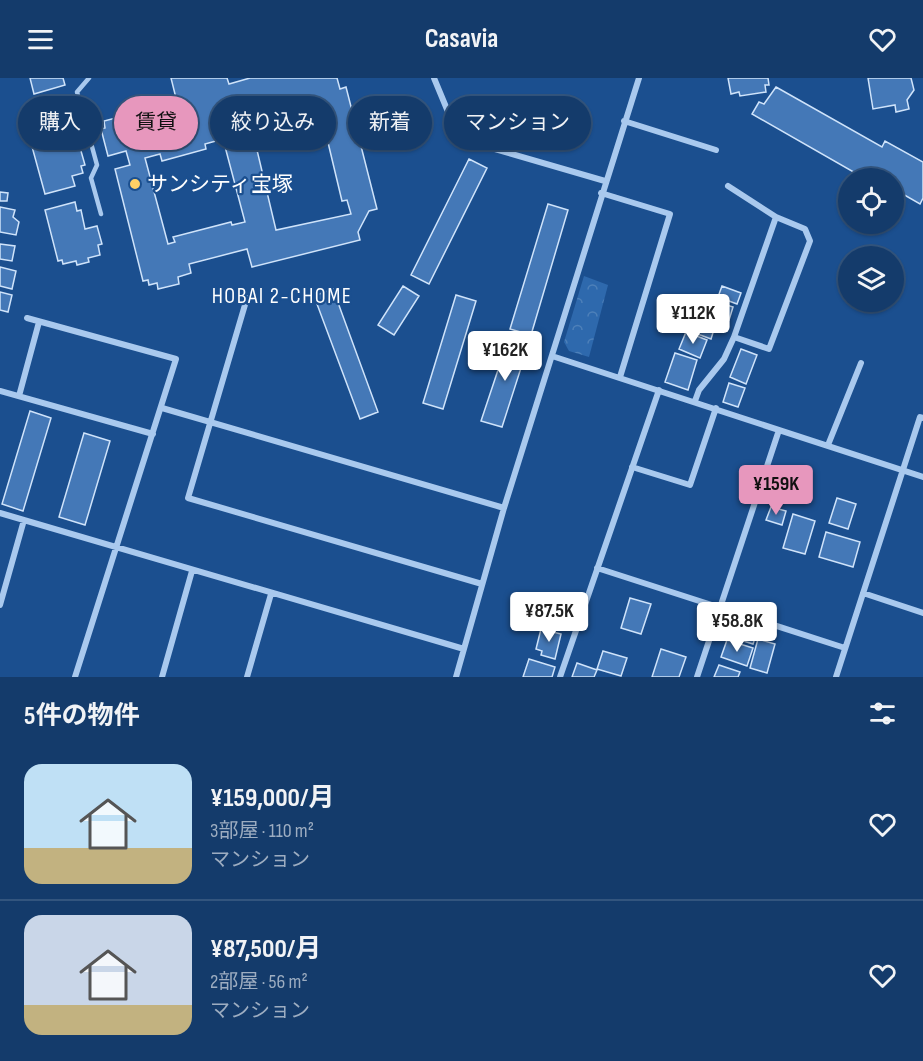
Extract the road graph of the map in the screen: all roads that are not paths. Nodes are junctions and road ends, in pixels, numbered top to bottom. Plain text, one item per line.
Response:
1 (89, 78) edge
2 (434, 78) edge
3 (639, 78) edge
4 (624, 121) junction
5 (716, 150) dead end
6 (605, 181) junction
7 (728, 186) dead end
8 (601, 193) junction
9 (101, 214) dead end
10 (776, 217) junction
11 (247, 298) dead end
12 (27, 318) dead end
13 (39, 322) junction
14 (734, 337) junction
15 (552, 356) junction
16 (861, 363) dead end
17 (620, 377) junction
18 (659, 390) junction
19 (0, 391) edge
20 (19, 396) junction
21 (695, 401) junction
22 (162, 408) junction
23 (716, 408) junction
24 (923, 418) edge
25 (212, 423) junction
26 (779, 430) junction
27 (153, 434) junction
28 (828, 445) junction
29 (632, 467) junction
30 (903, 471) junction
31 (923, 477) edge
32 (504, 508) junction
33 (0, 513) edge
34 (24, 520) junction
35 (115, 547) junction
36 (597, 568) junction
37 (192, 571) junction
38 (482, 584) junction
39 (863, 593) junction
40 (271, 594) junction
41 (0, 605) edge
42 (720, 607) junction
43 (923, 613) edge
44 (845, 648) junction
45 (464, 649) junction
46 (75, 677) edge
47 (162, 677) edge
48 (247, 677) edge
49 (456, 677) edge
50 (560, 677) edge
51 (697, 677) edge
52 (836, 677) edge

1 - 9 lane
2 - 6 street
3 - 4 street
4 - 5 street
4 - 6 street
6 - 8 street
7 - 10 street
8 - 15 street
8 - 17 street
10 - 14 street
10 - 14 street
11 - 25 street
12 - 13 street
13 - 20 street
13 - 22 street
14 - 21 street
15 - 17 street
15 - 32 street
16 - 28 street
17 - 18 street
18 - 21 street
18 - 29 street
19 - 20 street
20 - 27 street
21 - 23 street
22 - 25 street
22 - 27 street
23 - 26 street
23 - 29 street
24 - 30 street
25 - 32 street
25 - 38 street
26 - 28 street
26 - 42 street
27 - 35 street
28 - 30 street
29 - 36 street
30 - 31 street
30 - 39 street
32 - 38 street
33 - 34 street
34 - 35 street
34 - 41 street
35 - 37 street
35 - 46 street
36 - 42 street
36 - 50 street
37 - 40 street
37 - 47 street
38 - 45 street
39 - 43 street
39 - 44 street
40 - 45 street
40 - 48 street
42 - 44 street
42 - 51 street
44 - 52 street
45 - 49 street

